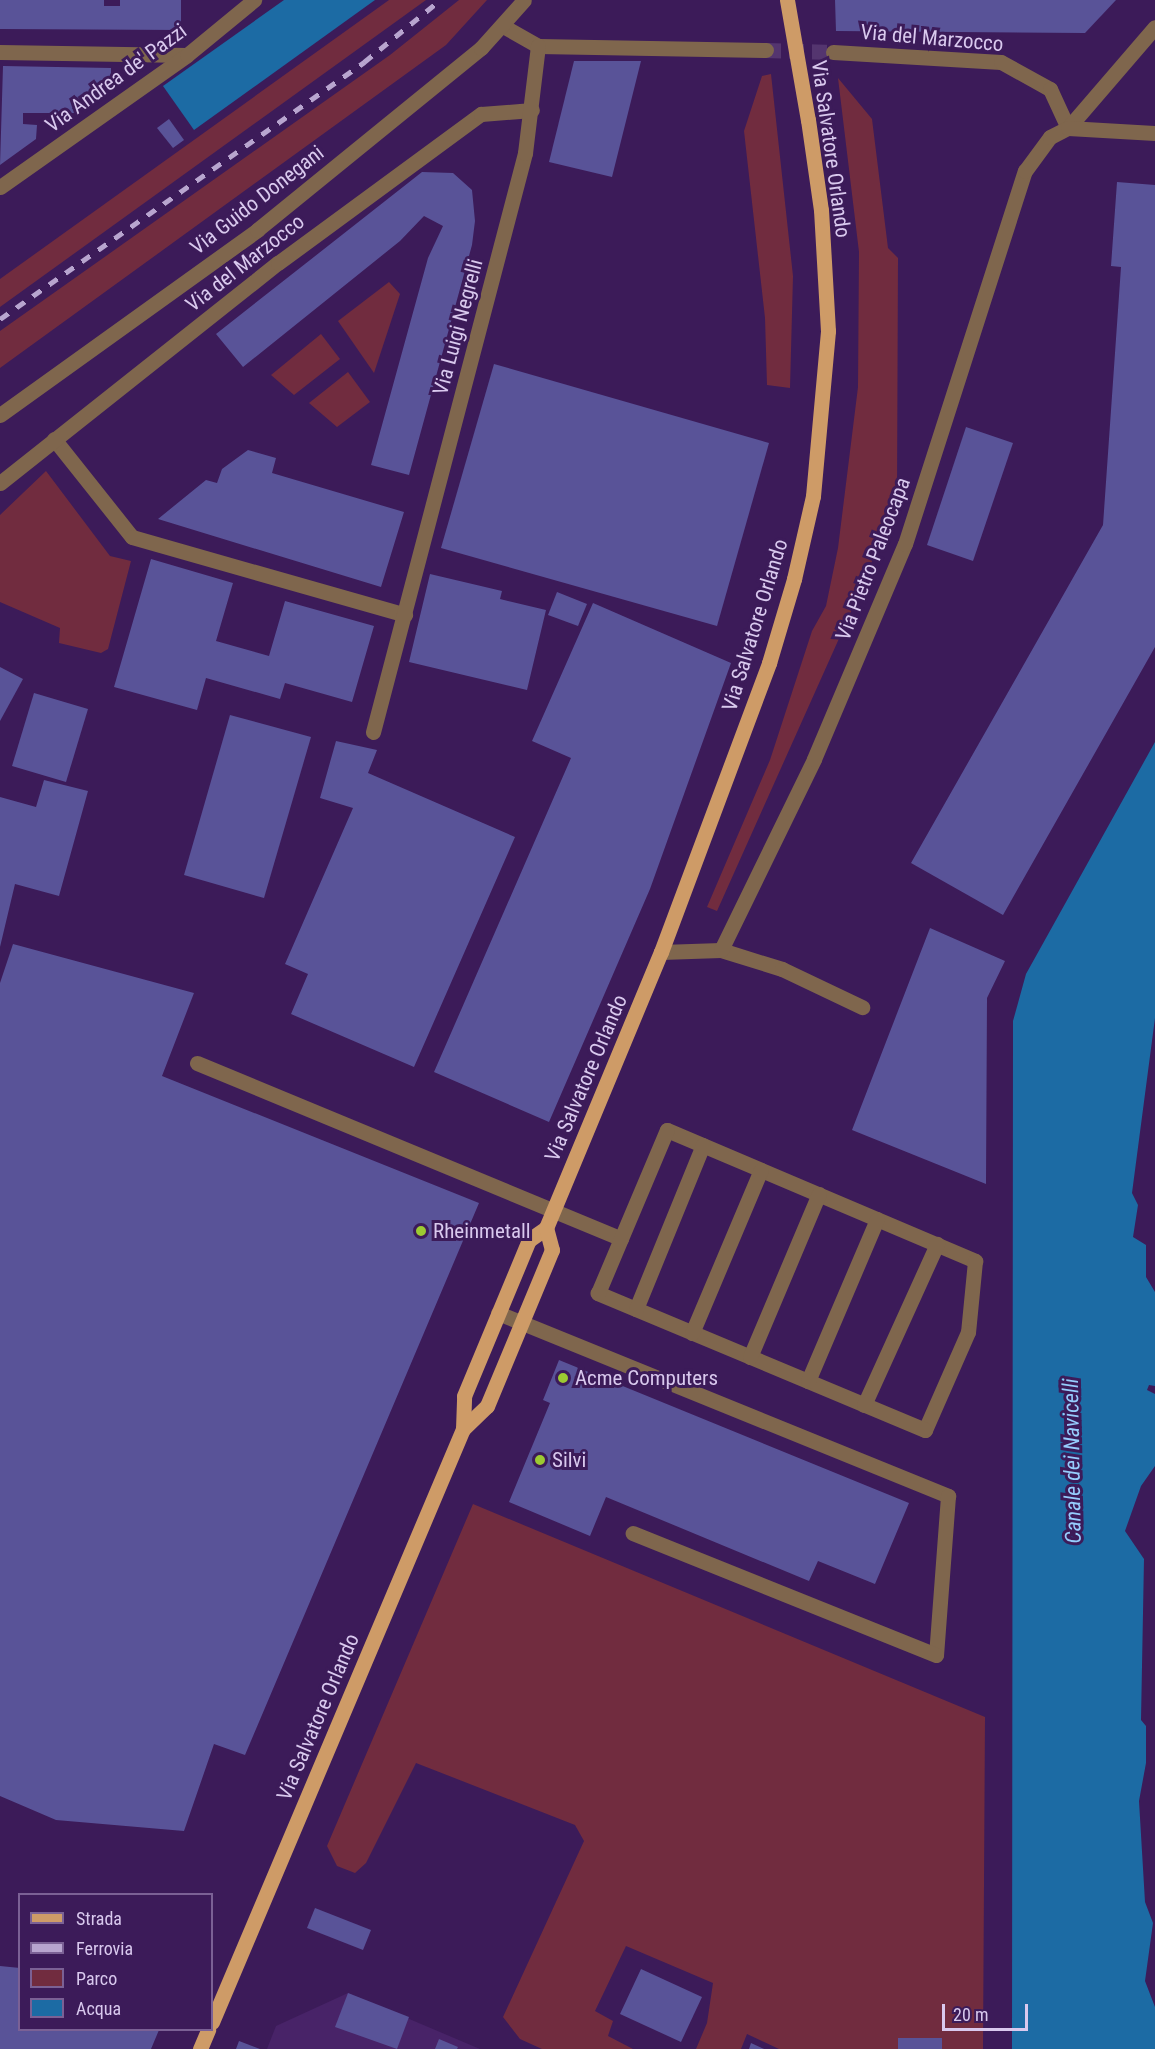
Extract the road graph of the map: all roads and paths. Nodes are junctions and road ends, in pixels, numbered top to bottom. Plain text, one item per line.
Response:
1 (254, 0) edge
2 (524, 0) edge
3 (788, 0) edge
4 (503, 26) junction
5 (1155, 27) edge
6 (538, 46) junction
7 (766, 50) tunnel mouth
8 (0, 52) edge
9 (833, 52) tunnel mouth
10 (187, 55) junction
11 (532, 110) junction
12 (1068, 128) junction
13 (1155, 133) edge
14 (0, 187) edge
15 (0, 415) edge
16 (54, 439) junction
17 (0, 483) edge
18 (405, 615) junction
19 (373, 732) dead end
20 (721, 950) junction
21 (661, 952) junction
22 (862, 1007) dead end
23 (196, 1063) dead end
24 (703, 1145) junction
25 (761, 1170) junction
26 (819, 1194) junction
27 (554, 1210) junction
28 (877, 1220) junction
29 (546, 1228) junction
30 (621, 1239) junction
31 (937, 1245) junction
32 (636, 1309) junction
33 (498, 1313) junction
34 (522, 1322) junction
35 (692, 1333) junction
36 (750, 1357) junction
37 (808, 1381) junction
38 (864, 1405) junction
39 (463, 1429) junction
40 (633, 1533) dead end
41 (213, 2020) edge
42 (208, 2031) edge
43 (200, 2049) edge

1 - 10 street, Via Andrea de' Pazzi
2 - 4 street, Via Guido Donegani
3 - 21 main road, Via Salvatore Orlando, bridge
4 - 6 street
4 - 15 street, Via Guido Donegani
5 - 12 street
6 - 7 street
6 - 11 street, Via Luigi Negrelli
8 - 10 street
9 - 12 street, Via del Marzocco
10 - 14 street, Via Andrea de' Pazzi
11 - 16 street, Via del Marzocco
11 - 18 street, Via Luigi Negrelli
12 - 13 street
12 - 20 street, Via Pietro Paleocapa
16 - 17 street, Via del Marzocco
16 - 18 street
18 - 19 street, Via Luigi Negrelli
20 - 21 street
20 - 22 street
21 - 27 main road, Via Salvatore Orlando
23 - 27 street
24 - 25 street
24 - 30 street
24 - 32 street
25 - 26 street
25 - 35 street
26 - 28 street
26 - 36 street
27 - 29 main road, Via Salvatore Orlando
27 - 30 street
28 - 31 street
28 - 37 street
29 - 33 main road, Via Salvatore Orlando
29 - 34 main road, Via Salvatore Orlando
30 - 32 street
31 - 38 street
31 - 38 street
32 - 35 street
33 - 34 street
33 - 39 main road, Via Salvatore Orlando
34 - 39 main road, Via Salvatore Orlando
34 - 40 street
35 - 36 street
36 - 37 street
37 - 38 street
39 - 41 main road, Via Salvatore Orlando
42 - 43 main road

